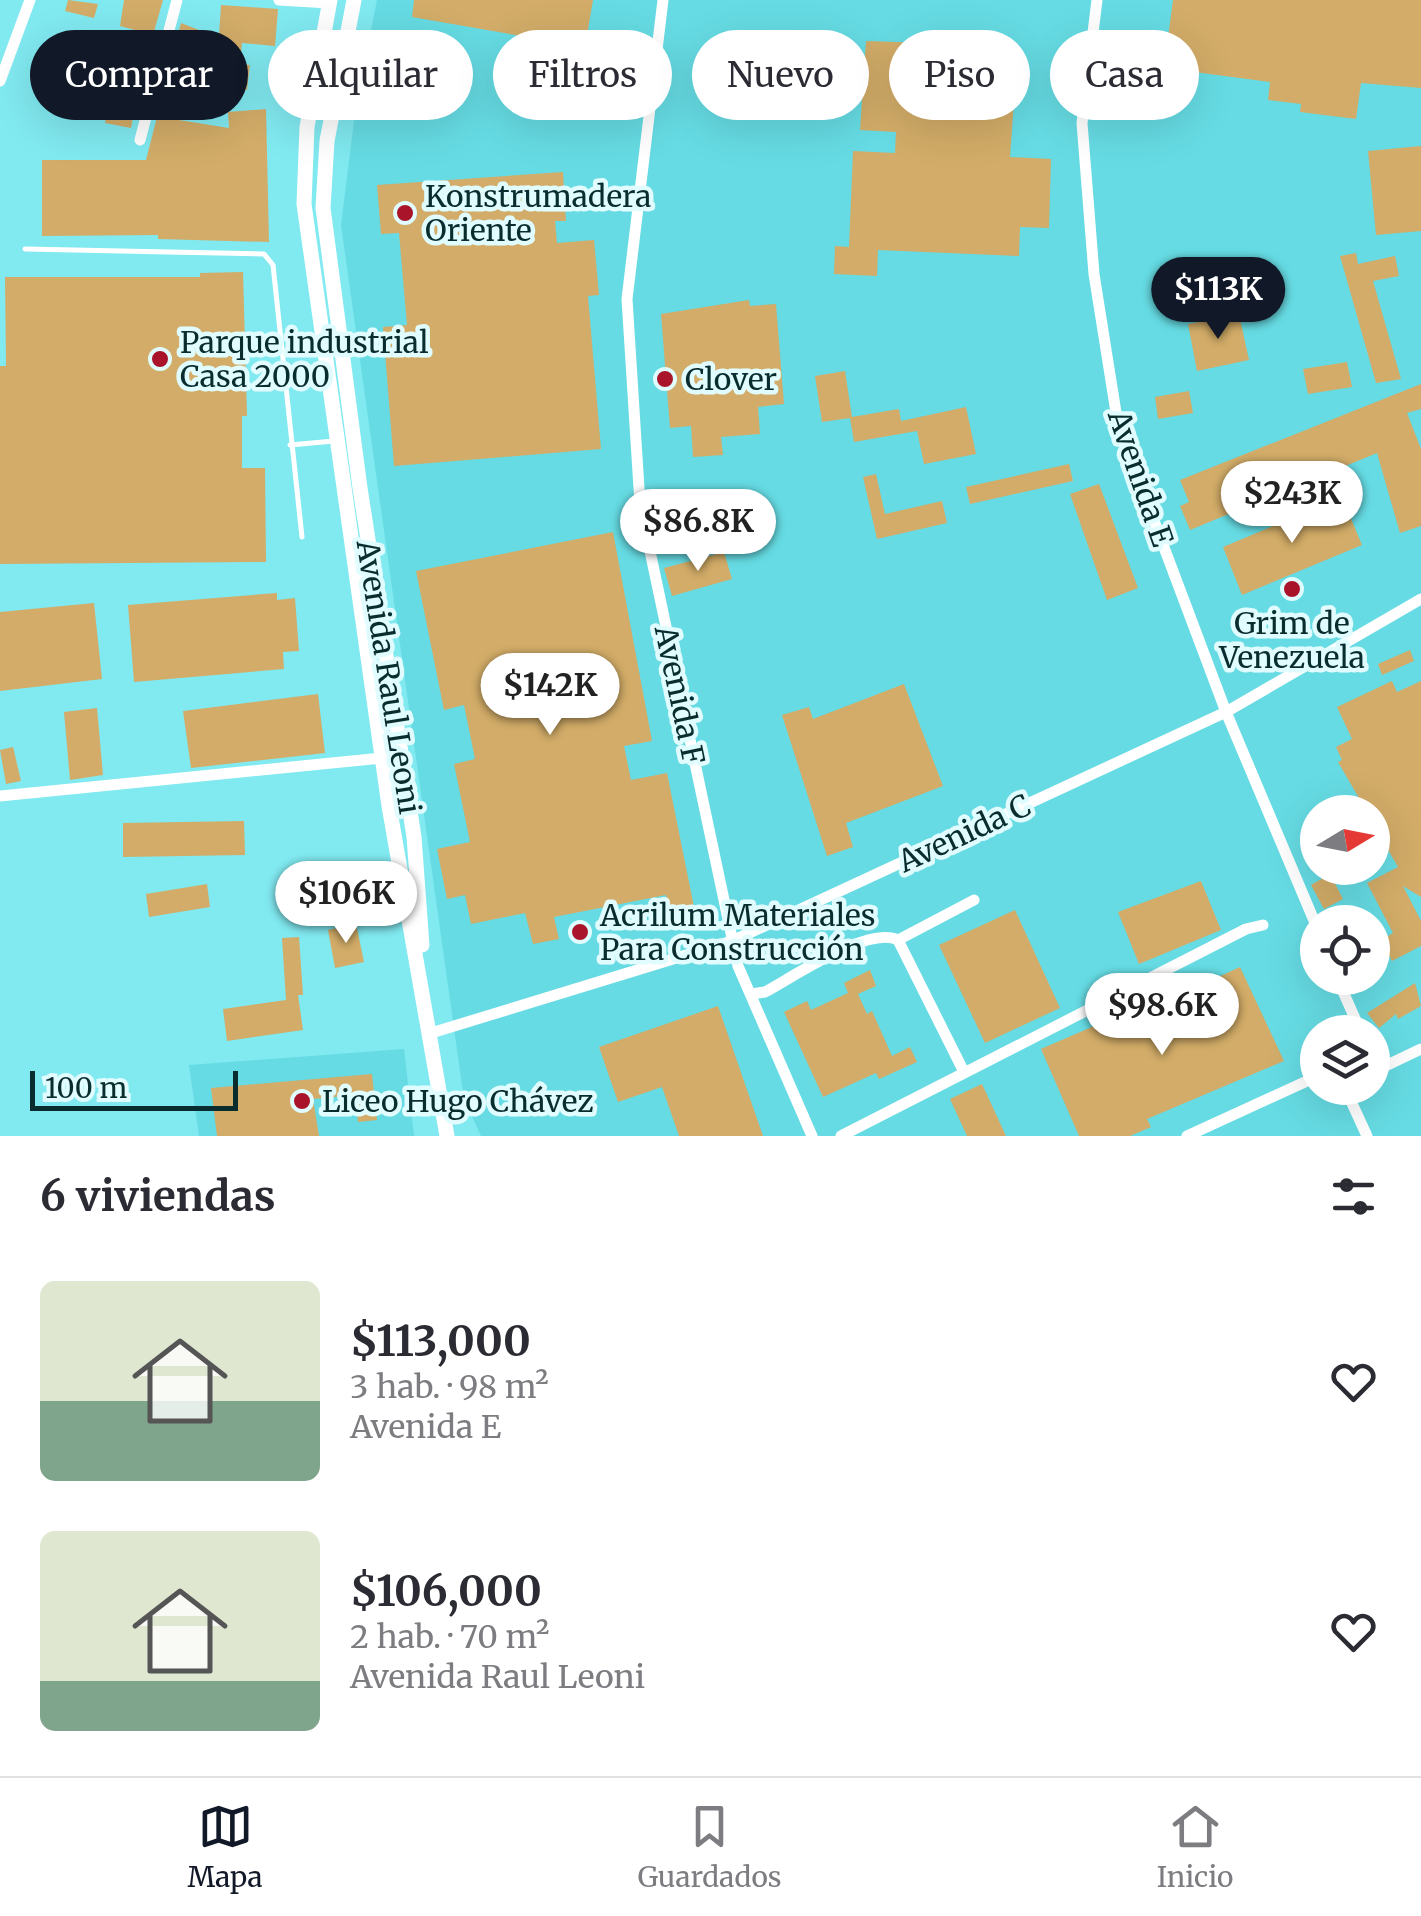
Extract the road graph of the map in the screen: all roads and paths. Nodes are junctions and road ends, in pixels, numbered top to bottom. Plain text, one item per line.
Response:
1 (30, 0) edge
2 (177, 0) edge
3 (278, 0) edge
4 (354, 0) edge
5 (663, 0) edge
6 (1097, 0) edge
7 (330, 2) edge
8 (0, 80) edge
9 (140, 140) dead end
10 (26, 249) dead end
11 (336, 440) junction
12 (289, 445) junction
13 (302, 536) dead end
14 (1421, 599) edge
15 (1226, 712) junction
16 (382, 758) junction
17 (0, 796) edge
18 (974, 900) dead end
19 (1307, 905) edge
20 (1262, 925) dead end
21 (732, 940) junction
22 (898, 940) junction
23 (751, 994) junction
24 (428, 1034) junction
25 (1421, 1049) edge
26 (1390, 1060) edge
27 (964, 1072) junction
28 (1300, 1084) edge
29 (1352, 1105) edge
30 (447, 1136) edge
31 (812, 1136) edge
32 (841, 1136) edge
33 (1187, 1136) edge
34 (1366, 1136) edge

1 - 8 street
2 - 9 street
3 - 7 street
4 - 24 main road, Avenida Raul Leoni
5 - 21 street, Avenida F
6 - 15 street, Avenida E
7 - 11 main road, Avenida Raul Leoni
10 - 12 lane
11 - 12 lane
11 - 16 main road, Avenida Raul Leoni
12 - 13 lane
14 - 15 street, Avenida C
15 - 19 street, Avenida E
15 - 21 street, Avenida C
16 - 17 street
16 - 24 main road, Avenida Raul Leoni
18 - 22 street
20 - 27 street
21 - 23 street, Avenida F
21 - 24 street, Avenida C
22 - 23 street
22 - 27 street
23 - 31 street, Avenida F
24 - 30 main road
25 - 26 street
27 - 32 street
28 - 33 street
29 - 34 street

